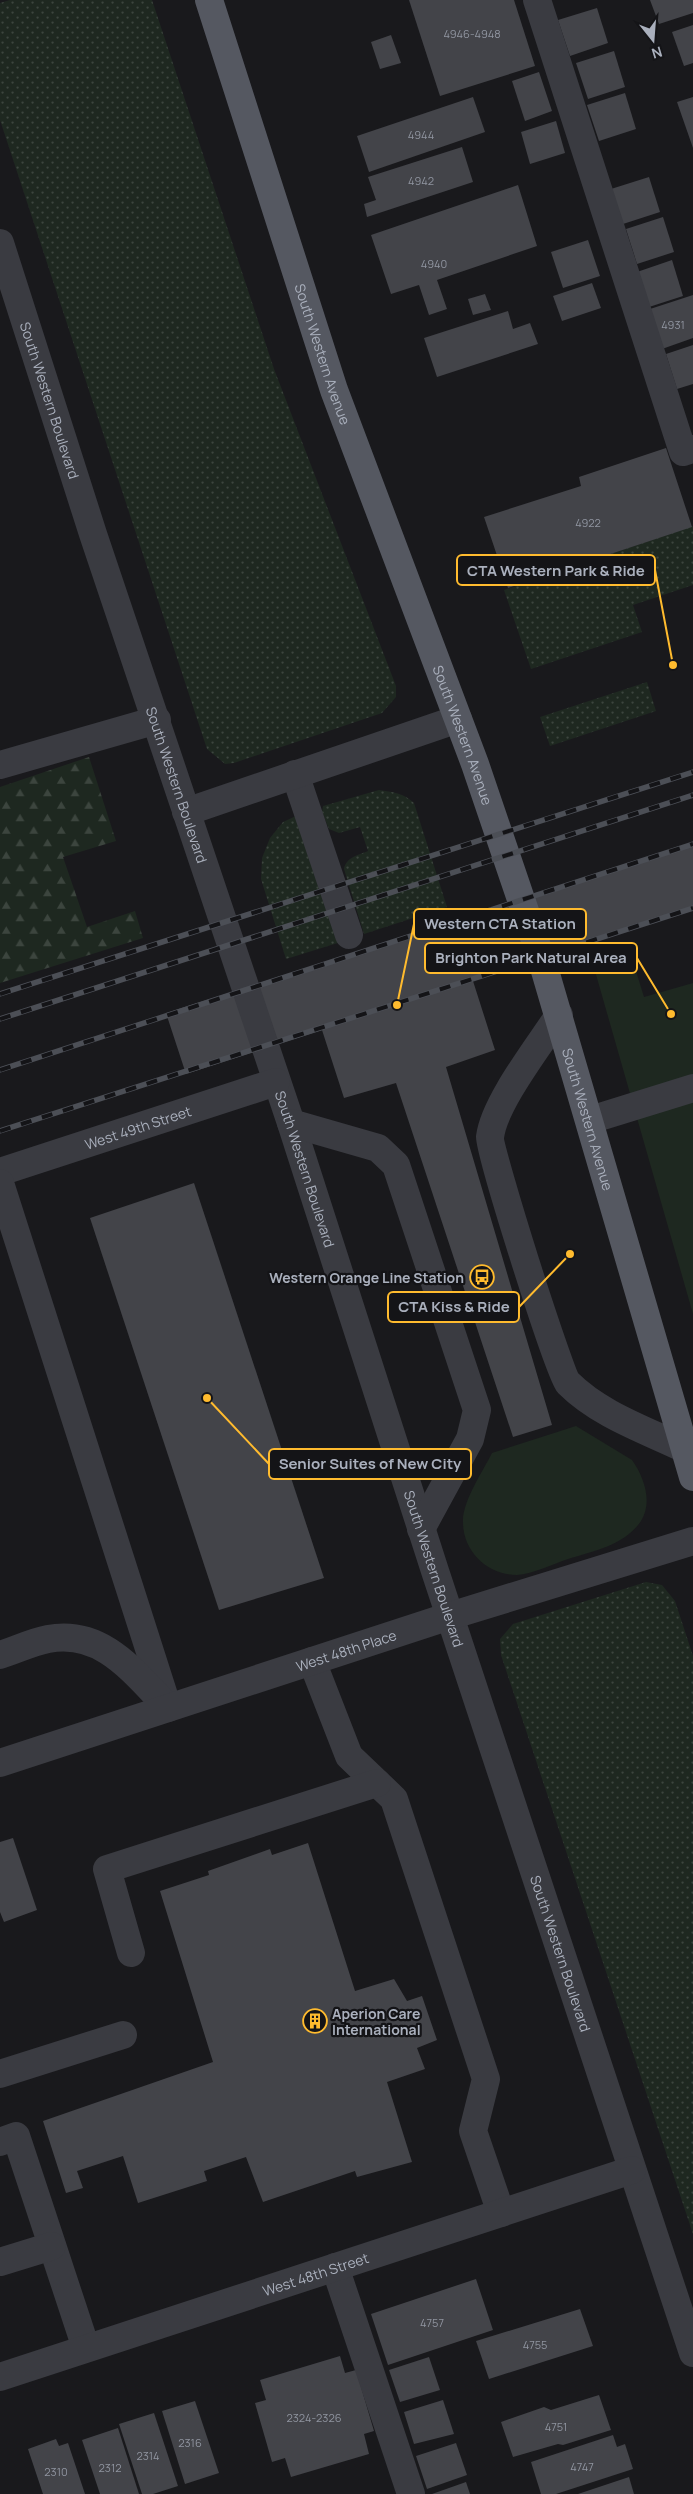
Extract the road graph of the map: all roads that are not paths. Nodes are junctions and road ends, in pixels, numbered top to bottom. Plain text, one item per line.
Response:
1 (209, 0) edge
2 (537, 0) edge
3 (0, 243) edge
4 (693, 449) edge
5 (458, 719) junction
6 (157, 720) junction
7 (0, 765) edge
8 (295, 774) junction
9 (186, 812) junction
10 (349, 935) dead end
11 (559, 1015) junction
12 (276, 1082) junction
13 (693, 1088) edge
14 (590, 1120) junction
15 (291, 1123) junction
16 (0, 1172) edge
17 (0, 1183) edge
18 (683, 1448) junction
19 (693, 1477) edge
20 (421, 1529) junction
21 (693, 1541) edge
22 (450, 1616) junction
23 (0, 1655) edge
24 (312, 1661) junction
25 (168, 1708) junction
26 (0, 1763) edge
27 (377, 1783) junction
28 (130, 1953) dead end
29 (124, 2035) dead end
30 (0, 2074) edge
31 (8, 2139) edge
32 (632, 2170) junction
33 (501, 2213) junction
34 (52, 2246) junction
35 (0, 2262) edge
36 (335, 2267) junction
37 (86, 2348) junction
38 (693, 2353) edge
39 (0, 2377) edge
40 (411, 2494) edge

1 - 5 main road, South Western Avenue
2 - 4 street
3 - 6 street, South Western Boulevard
5 - 8 street
5 - 11 main road, South Western Avenue
6 - 7 street
6 - 9 street, South Western Boulevard
8 - 9 street
8 - 10 street
9 - 12 street, South Western Boulevard
11 - 14 main road, South Western Avenue
11 - 18 street
12 - 15 street, South Western Boulevard
12 - 16 street, West 49th Street
13 - 14 street
14 - 18 main road, South Western Avenue
15 - 20 street, South Western Boulevard
15 - 20 street
17 - 25 street
18 - 19 main road, South Western Avenue
20 - 22 street, South Western Boulevard
21 - 22 street, West 48th Place
22 - 24 street, West 48th Place
22 - 32 street, South Western Boulevard
23 - 25 street
24 - 25 street, West 48th Place
24 - 27 street
25 - 26 street, West 48th Place
27 - 28 street
27 - 33 street
29 - 30 street
31 - 34 street
32 - 33 street, West 48th Street
32 - 38 street, South Western Boulevard
33 - 36 street, West 48th Street
34 - 35 street
34 - 37 street
36 - 37 street, West 48th Street
36 - 40 street
37 - 39 street, West 48th Street

